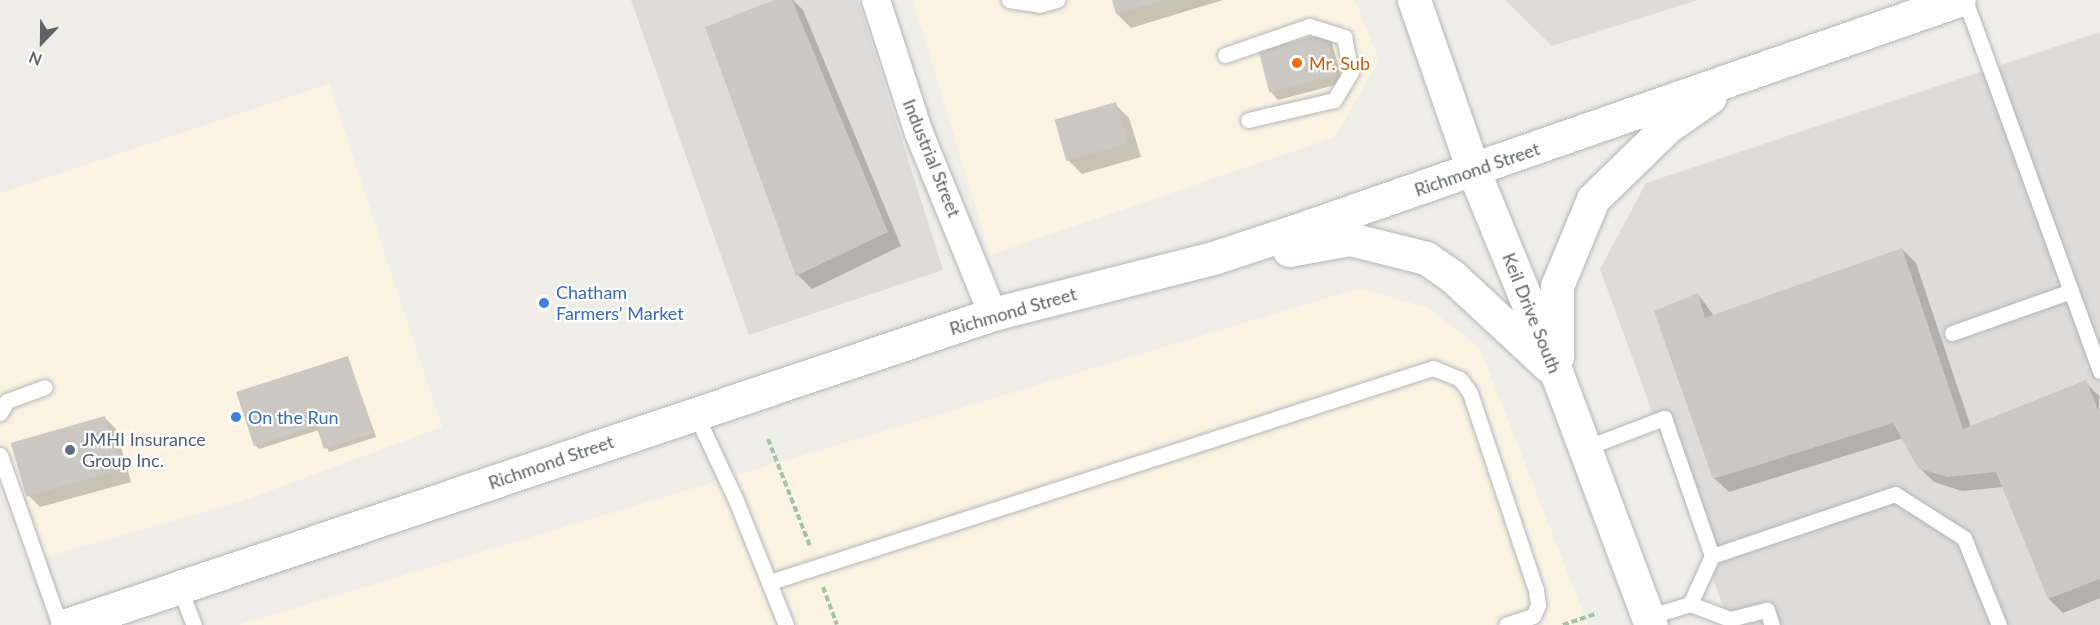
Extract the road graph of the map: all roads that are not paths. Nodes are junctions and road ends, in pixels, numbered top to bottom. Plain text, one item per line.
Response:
1 (876, 0) edge
2 (1009, 0) edge
3 (1057, 0) edge
4 (1414, 0) edge
5 (1959, 0) edge
6 (1965, 0) edge
7 (1225, 55) dead end
8 (1745, 71) junction
9 (1248, 120) dead end
10 (1474, 172) junction
11 (1213, 258) junction
12 (2071, 291) junction
13 (993, 314) junction
14 (1952, 333) dead end
15 (2100, 371) edge
16 (1557, 374) junction
17 (45, 387) dead end
18 (695, 412) junction
19 (0, 413) edge
20 (1585, 448) junction
21 (0, 455) edge
22 (1712, 556) junction
23 (770, 582) junction
24 (180, 589) junction
25 (1690, 604) junction
26 (1650, 621) edge
27 (1524, 622) edge
28 (60, 625) edge
29 (67, 625) edge
30 (194, 625) edge
31 (786, 625) edge
32 (1506, 625) edge
33 (1772, 625) edge
34 (1999, 625) edge

1 - 13 street, Industrial Street
2 - 3 lane
4 - 10 main road, Keil Drive South
5 - 8 main road, Richmond Street
6 - 12 lane
7 - 9 lane
8 - 10 main road, Richmond Street
8 - 16 main road
10 - 11 main road, Richmond Street
10 - 16 main road, Keil Drive South
11 - 13 main road, Richmond Street
11 - 16 main road
12 - 14 lane
12 - 15 lane
13 - 18 main road, Richmond Street
16 - 20 main road, Keil Drive South
17 - 19 lane
18 - 23 lane
18 - 24 main road, Richmond Street
20 - 22 lane
20 - 26 main road, Keil Drive South
21 - 28 lane
22 - 25 lane
22 - 34 lane
23 - 27 lane
23 - 31 lane
24 - 29 main road, Richmond Street
24 - 30 lane
25 - 26 lane
25 - 33 lane
27 - 32 lane

